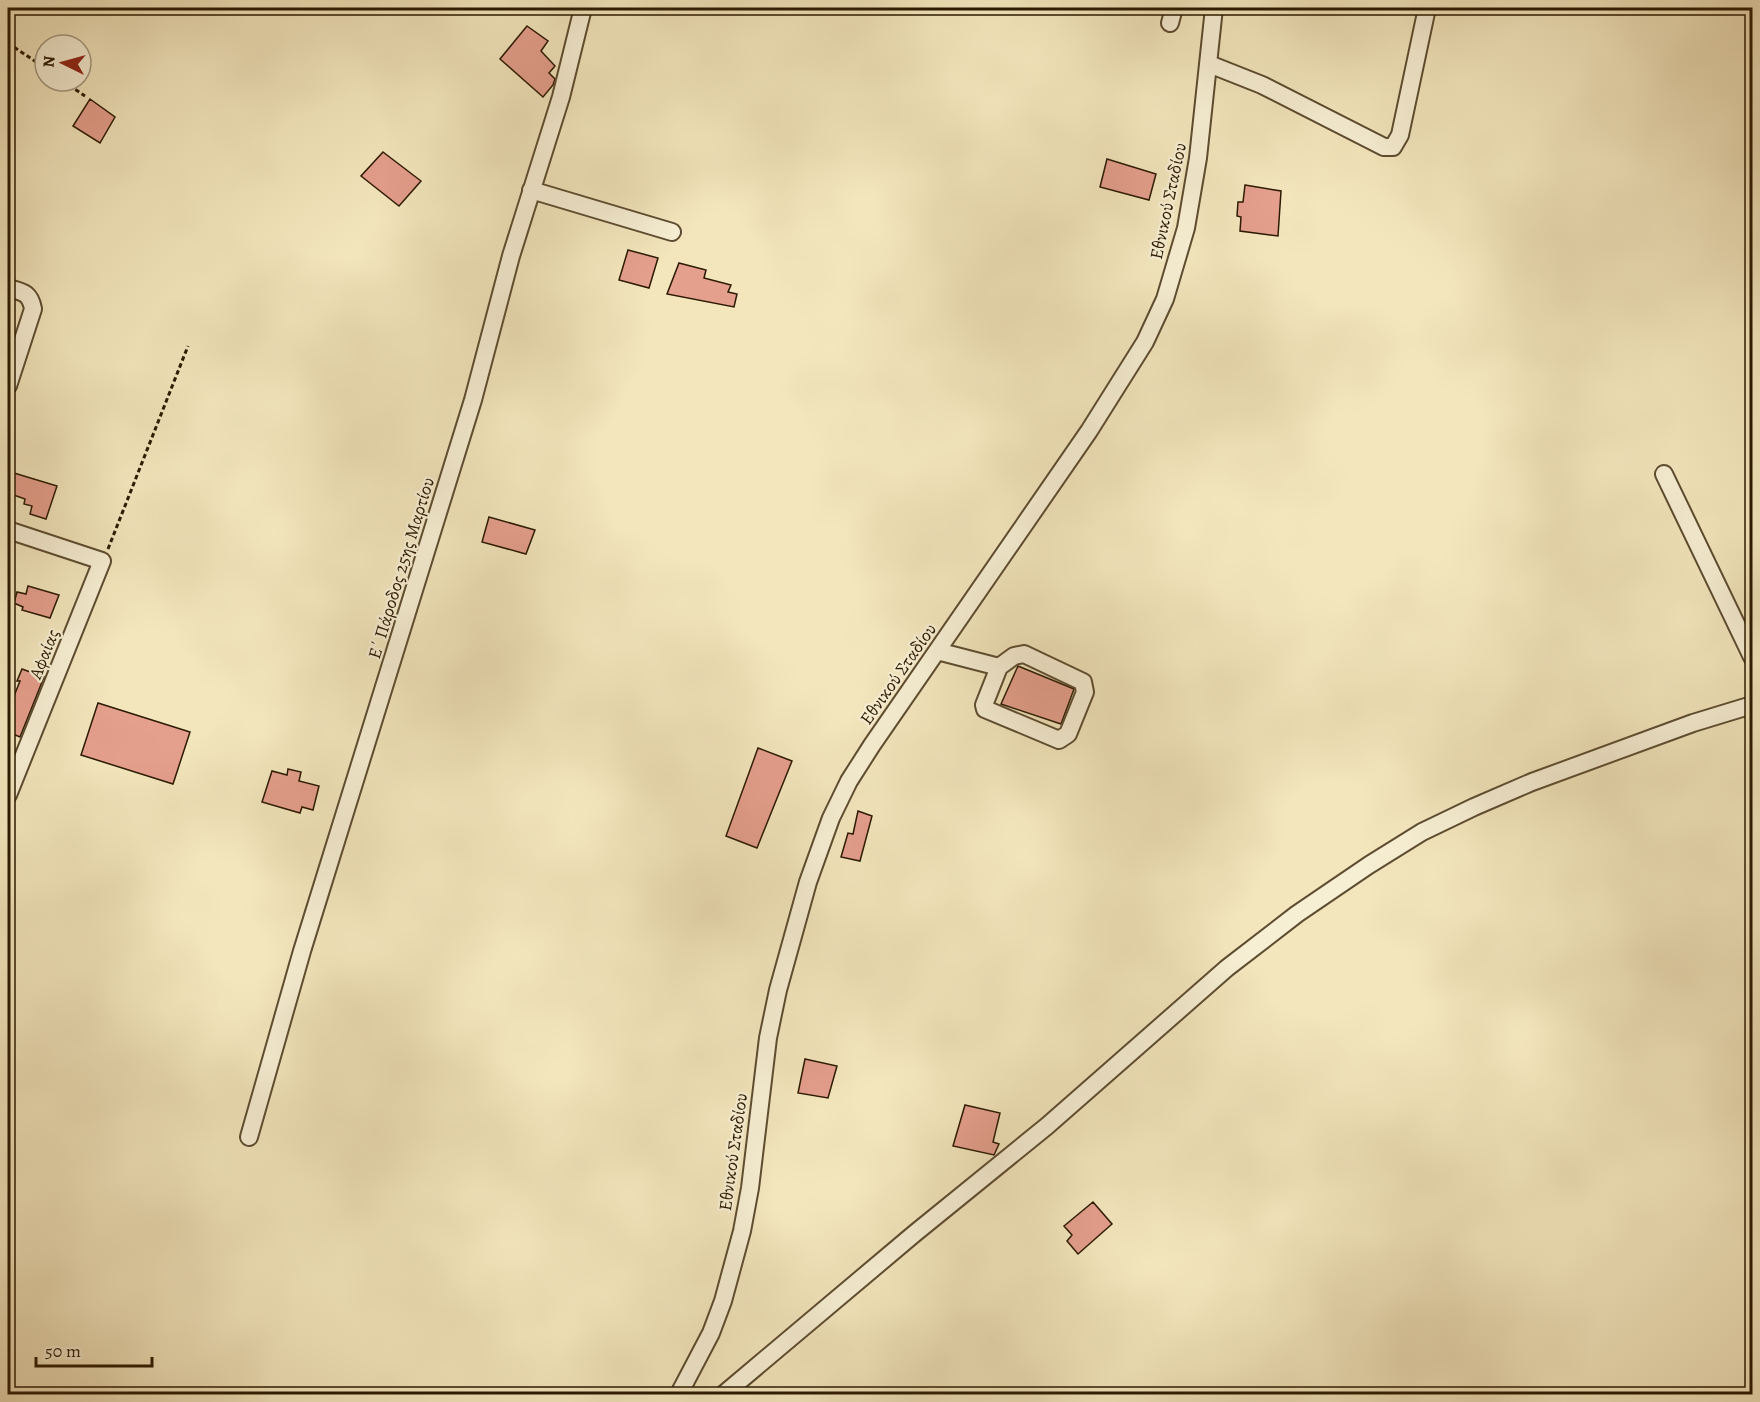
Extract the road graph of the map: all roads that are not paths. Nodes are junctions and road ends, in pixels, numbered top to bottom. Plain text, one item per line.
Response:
1 (583, 8) edge
2 (1214, 8) edge
3 (1427, 8) edge
4 (1209, 64) junction
5 (531, 190) junction
6 (672, 232) dead end
7 (8, 288) edge
8 (8, 386) edge
9 (1664, 474) dead end
10 (8, 530) edge
11 (938, 651) junction
12 (1752, 657) edge
13 (999, 667) junction
14 (1752, 705) edge
15 (8, 795) edge
16 (249, 1137) dead end
17 (679, 1395) edge
18 (724, 1395) edge

1 - 5 street, Ε΄ Πάροδος 25ης Μαρτίου
2 - 4 street, Εθνικού Σταδίου
3 - 4 street
4 - 11 street, Εθνικού Σταδίου
5 - 6 street
5 - 16 street, Ε΄ Πάροδος 25ης Μαρτίου
7 - 8 street
9 - 12 street
10 - 15 street, Αφαίας
11 - 13 street
11 - 17 street, Εθνικού Σταδίου
13 - 13 street
14 - 18 street

